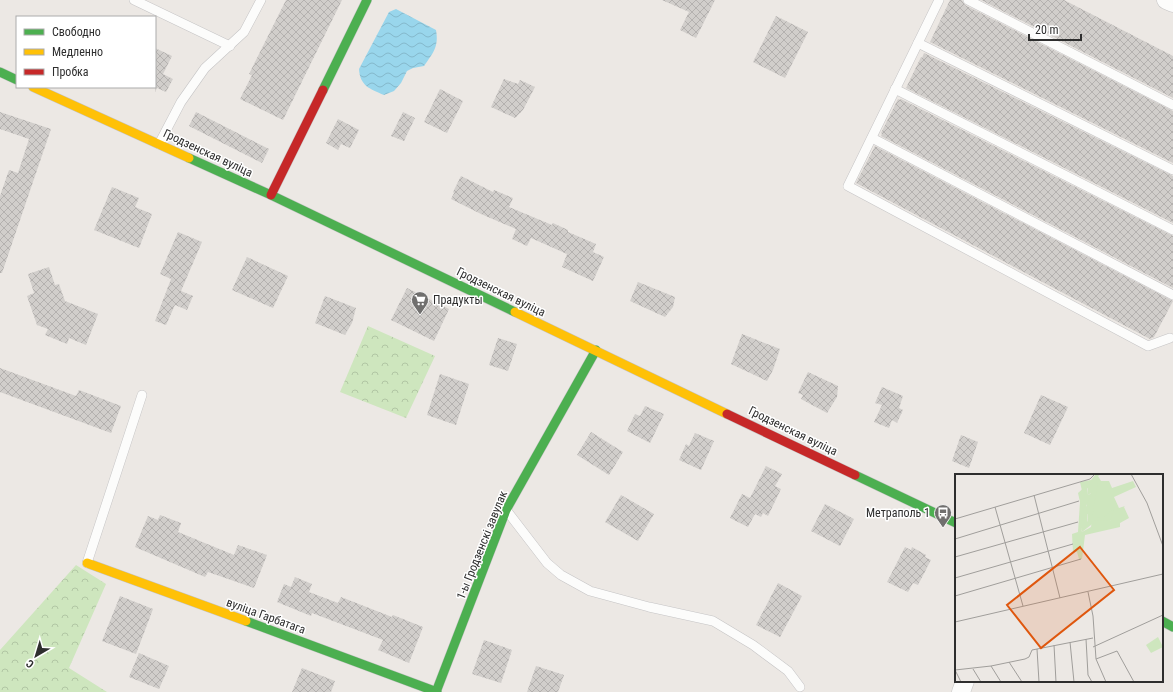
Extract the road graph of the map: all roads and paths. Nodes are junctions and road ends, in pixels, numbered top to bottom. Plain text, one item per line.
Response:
1 (134, 0) edge
2 (261, 0) edge
3 (367, 0) edge
4 (939, 0) edge
5 (968, 0) edge
6 (1166, 0) edge
7 (1173, 3) edge
8 (918, 43) junction
9 (230, 46) junction
10 (0, 72) edge
11 (16, 80) edge
12 (35, 88) edge
13 (895, 89) junction
14 (1173, 105) edge
15 (872, 138) junction
16 (159, 144) junction
17 (1173, 170) edge
18 (271, 195) junction
19 (1173, 230) edge
20 (1173, 295) edge
21 (1172, 336) edge
22 (596, 350) junction
23 (142, 394) dead end
24 (506, 510) junction
25 (955, 523) edge
26 (87, 563) joint
27 (1163, 622) edge
28 (1173, 627) edge
29 (965, 682) edge
30 (800, 687) dead end
31 (437, 692) edge
32 (961, 692) edge

1 - 9 lane
2 - 9 lane
3 - 18 street
4 - 8 lane
5 - 14 lane
6 - 7 street
8 - 13 lane
8 - 17 lane
9 - 16 lane
10 - 11 street
12 - 16 street, Гродзенская вуліца
13 - 15 lane
13 - 19 lane
15 - 20 lane
15 - 21 lane
16 - 18 street, Гродзенская вуліца
18 - 22 street, Гродзенская вуліца
22 - 24 street, 1-ы Гродзенскі завулак
22 - 25 street, Гродзенская вуліца
23 - 26 lane
24 - 30 lane
24 - 31 street, 1-ы Гродзенскі завулак
26 - 31 street, вуліца Гарбатага
27 - 28 street
29 - 32 street

